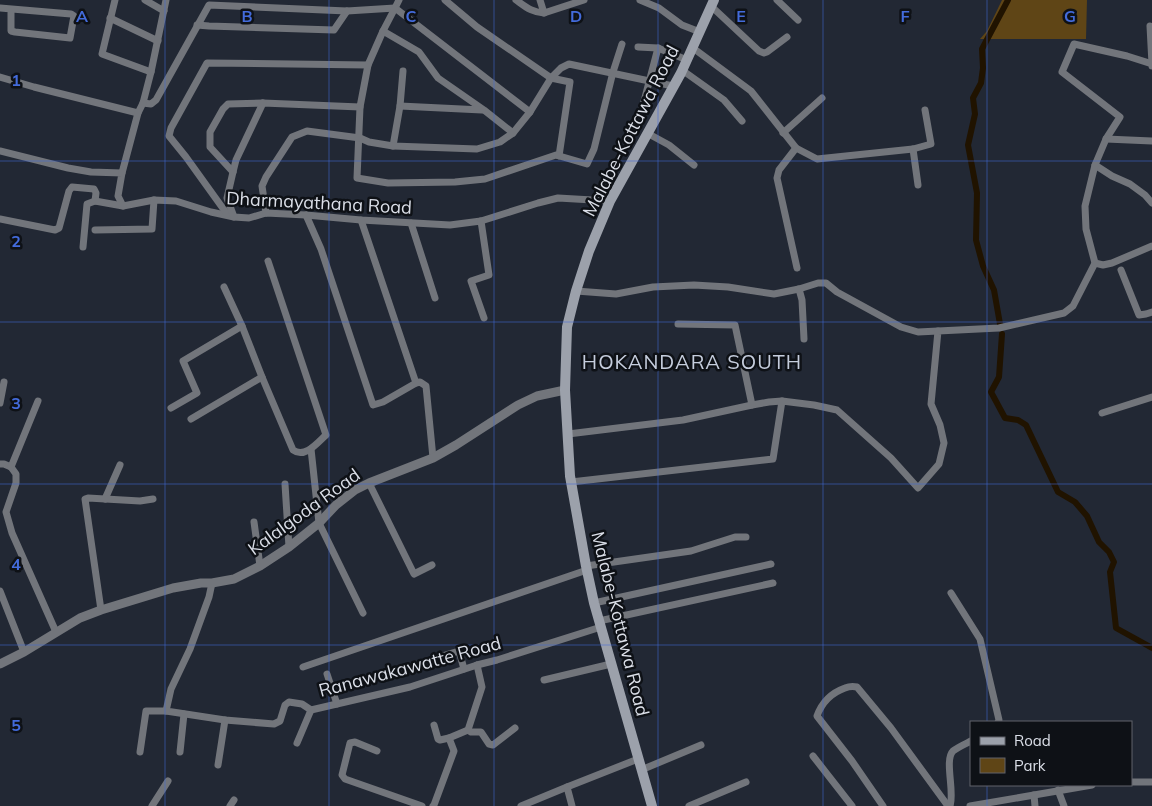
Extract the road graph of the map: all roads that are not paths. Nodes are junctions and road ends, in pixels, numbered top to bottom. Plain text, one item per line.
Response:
1 (115, 0) edge
2 (145, 0) edge
3 (166, 0) edge
4 (399, 0) edge
5 (445, 0) edge
6 (516, 0) edge
7 (540, 0) edge
8 (584, 0) edge
9 (640, 0) edge
10 (777, 0) edge
11 (211, 2) edge
12 (712, 3) edge
13 (0, 8) edge
14 (395, 8) junction
15 (11, 9) junction
16 (164, 11) junction
17 (347, 11) junction
18 (544, 13) junction
19 (110, 18) junction
20 (798, 20) dead end
21 (197, 25) junction
22 (1150, 26) dead end
23 (383, 30) junction
24 (700, 32) junction
25 (787, 36) dead end
26 (158, 41) junction
27 (622, 44) dead end
28 (638, 47) dead end
29 (658, 48) junction
30 (693, 48) junction
31 (368, 65) junction
32 (685, 65) junction
33 (1152, 65) edge
34 (403, 71) dead end
35 (151, 72) junction
36 (613, 72) junction
37 (0, 77) edge
38 (551, 78) junction
39 (649, 80) junction
40 (673, 86) junction
41 (822, 98) dead end
42 (143, 103) junction
43 (263, 103) junction
44 (400, 106) junction
45 (360, 107) junction
46 (642, 109) dead end
47 (484, 110) junction
48 (925, 110) dead end
49 (530, 112) junction
50 (138, 113) junction
51 (742, 121) dead end
52 (513, 133) junction
53 (647, 133) junction
54 (784, 133) junction
55 (360, 138) junction
56 (1106, 139) junction
57 (1152, 142) edge
58 (393, 146) junction
59 (796, 148) junction
60 (913, 150) junction
61 (0, 151) edge
62 (559, 156) junction
63 (694, 165) dead end
64 (1095, 165) junction
65 (233, 172) junction
66 (122, 173) junction
67 (918, 185) dead end
68 (154, 200) junction
69 (95, 201) junction
70 (610, 201) junction
71 (1152, 203) edge
72 (123, 206) junction
73 (266, 213) junction
74 (230, 215) junction
75 (306, 215) junction
76 (0, 218) edge
77 (361, 220) junction
78 (481, 221) junction
79 (411, 223) junction
80 (95, 230) dead end
81 (1152, 246) edge
82 (83, 247) dead end
83 (268, 261) dead end
84 (1095, 263) junction
85 (797, 268) dead end
86 (1122, 270) dead end
87 (224, 287) dead end
88 (799, 289) junction
89 (576, 291) junction
90 (435, 298) dead end
91 (1152, 312) edge
92 (484, 318) dead end
93 (678, 324) dead end
94 (242, 326) junction
95 (938, 332) junction
96 (804, 340) dead end
97 (262, 377) junction
98 (4, 382) dead end
99 (416, 383) junction
100 (565, 390) junction
101 (1152, 396) edge
102 (38, 401) dead end
103 (782, 402) junction
104 (0, 403) edge
105 (752, 405) junction
106 (170, 408) dead end
107 (1102, 414) dead end
108 (191, 419) dead end
109 (568, 434) junction
110 (311, 449) junction
111 (433, 458) junction
112 (0, 464) edge
113 (120, 465) dead end
114 (11, 467) junction
115 (571, 482) junction
116 (369, 483) junction
117 (285, 484) dead end
118 (105, 499) junction
119 (153, 500) dead end
120 (254, 522) dead end
121 (319, 523) junction
122 (746, 537) dead end
123 (289, 547) junction
124 (771, 564) dead end
125 (432, 565) dead end
126 (260, 566) junction
127 (586, 568) junction
128 (212, 583) junction
129 (773, 583) dead end
130 (0, 590) edge
131 (951, 593) dead end
132 (594, 603) junction
133 (101, 610) junction
134 (363, 613) dead end
135 (600, 624) junction
136 (56, 632) junction
137 (24, 652) junction
138 (442, 656) dead end
139 (0, 664) edge
140 (611, 664) junction
141 (477, 665) junction
142 (303, 667) dead end
143 (464, 669) junction
144 (327, 674) dead end
145 (544, 680) dead end
146 (337, 704) junction
147 (310, 710) junction
148 (166, 711) junction
149 (184, 714) junction
150 (224, 720) junction
151 (998, 721) edge
152 (434, 725) dead end
153 (515, 728) dead end
154 (468, 730) junction
155 (449, 738) junction
156 (970, 742) edge
157 (297, 743) dead end
158 (701, 745) dead end
159 (377, 751) dead end
160 (140, 752) dead end
161 (180, 752) dead end
162 (813, 756) dead end
163 (638, 759) junction
164 (218, 765) dead end
165 (641, 770) junction
166 (168, 781) dead end
167 (746, 782) dead end
168 (1132, 782) edge
169 (1152, 782) edge
170 (1085, 786) edge
171 (567, 787) junction
172 (1058, 790) junction
173 (1034, 795) junction
174 (152, 806) edge
175 (422, 806) edge
176 (433, 806) edge
177 (521, 806) edge
178 (572, 806) edge
179 (652, 806) edge
180 (690, 806) edge
181 (852, 806) edge
182 (883, 806) edge
183 (949, 806) edge
184 (970, 806) edge
185 (1036, 806) edge
186 (1064, 806) edge

1 - 19 street
2 - 16 street
3 - 16 street
4 - 14 street
5 - 38 street
6 - 18 street
7 - 18 street
8 - 18 street
9 - 24 street
10 - 20 street
11 - 17 street
11 - 21 street
12 - 24 main road, Malabe-Kottawa Road
12 - 25 street
13 - 15 street
14 - 17 street
14 - 23 street
14 - 49 street
15 - 15 street
16 - 26 street
17 - 21 street
19 - 26 street
19 - 35 street
21 - 42 street
22 - 33 street
23 - 31 street
23 - 47 street
24 - 30 main road, Malabe-Kottawa Road
26 - 35 street
27 - 36 street
28 - 29 street
29 - 32 street
29 - 39 street
30 - 32 main road, Malabe-Kottawa Road
30 - 54 street
31 - 45 street
31 - 74 street
32 - 40 main road, Malabe-Kottawa Road
32 - 51 street
33 - 56 street
34 - 44 street
35 - 42 street
36 - 38 street
36 - 39 street
36 - 62 street
37 - 50 street
38 - 49 street
38 - 62 street
39 - 40 street
39 - 46 street
40 - 53 main road, Malabe-Kottawa Road
41 - 54 street
42 - 50 street
43 - 45 street
43 - 65 street
43 - 65 street
44 - 47 street
44 - 58 street
45 - 55 street
47 - 52 street
48 - 60 street
49 - 52 street
50 - 66 street
52 - 58 street
53 - 63 street
53 - 70 main road, Malabe-Kottawa Road
54 - 59 street
55 - 58 street
55 - 62 street
55 - 73 street
56 - 57 street
56 - 64 street
59 - 60 street
59 - 85 street
60 - 67 street
61 - 66 street
64 - 71 street
64 - 84 street
65 - 74 street
66 - 72 street
68 - 72 street, Dharmayathana Road
68 - 74 street, Dharmayathana Road
68 - 80 street
69 - 72 street
69 - 76 street
69 - 82 street
70 - 78 street, Dharmayathana Road
70 - 89 main road, Malabe-Kottawa Road
73 - 74 street, Dharmayathana Road
73 - 75 street, Dharmayathana Road
75 - 77 street, Dharmayathana Road
75 - 99 street
77 - 79 street, Dharmayathana Road
77 - 99 street
78 - 79 street, Dharmayathana Road
78 - 92 street
79 - 90 street
81 - 84 street
83 - 110 street
84 - 95 street
86 - 91 street
87 - 94 street
88 - 89 street
88 - 95 street
88 - 96 street
89 - 100 main road, Malabe-Kottawa Road
93 - 105 street
94 - 97 street
94 - 106 street
95 - 103 street
97 - 108 street
97 - 110 street
98 - 104 street
99 - 111 street
100 - 109 main road, Malabe-Kottawa Road
100 - 111 street, Kalalgoda Road
101 - 107 street
102 - 114 street
103 - 105 street
103 - 115 street
105 - 109 street
109 - 115 main road, Malabe-Kottawa Road
110 - 121 street
111 - 116 street, Kalalgoda Road
112 - 114 street
113 - 118 street
114 - 136 street
115 - 127 main road, Malabe-Kottawa Road
116 - 121 street, Kalalgoda Road
116 - 125 street
117 - 123 street
118 - 119 street
118 - 133 street
120 - 126 street
121 - 123 street, Kalalgoda Road
121 - 134 street
122 - 127 street
123 - 126 street, Kalalgoda Road
124 - 132 street
126 - 128 street, Kalalgoda Road
127 - 132 main road, Malabe-Kottawa Road
127 - 142 street
128 - 133 street, Kalalgoda Road
128 - 148 street
129 - 135 street, Ranawakawatte Road
130 - 137 street
131 - 151 street
132 - 135 main road, Malabe-Kottawa Road
133 - 136 street, Kalalgoda Road
135 - 140 main road, Malabe-Kottawa Road
135 - 141 street, Ranawakawatte Road
136 - 137 street, Kalalgoda Road
137 - 139 street, Kalalgoda Road
138 - 143 street
140 - 145 street
140 - 163 main road, Malabe-Kottawa Road
141 - 143 street, Ranawakawatte Road
141 - 154 street
143 - 146 street, Ranawakawatte Road
144 - 146 street
146 - 147 street, Ranawakawatte Road
147 - 150 street, Ranawakawatte Road
147 - 157 street
148 - 149 street, Ranawakawatte Road
148 - 160 street
149 - 150 street, Ranawakawatte Road
149 - 161 street
150 - 164 street
152 - 155 street
153 - 154 street
154 - 155 street
155 - 176 street
156 - 183 street
158 - 165 street
159 - 175 street
162 - 181 street
163 - 165 main road, Malabe-Kottawa Road
163 - 171 street
165 - 179 main road, Malabe-Kottawa Road
166 - 174 street
167 - 180 street
168 - 169 street
170 - 172 street
171 - 177 street
171 - 178 street
172 - 173 street
172 - 186 street
173 - 184 street
173 - 185 street
182 - 183 street

